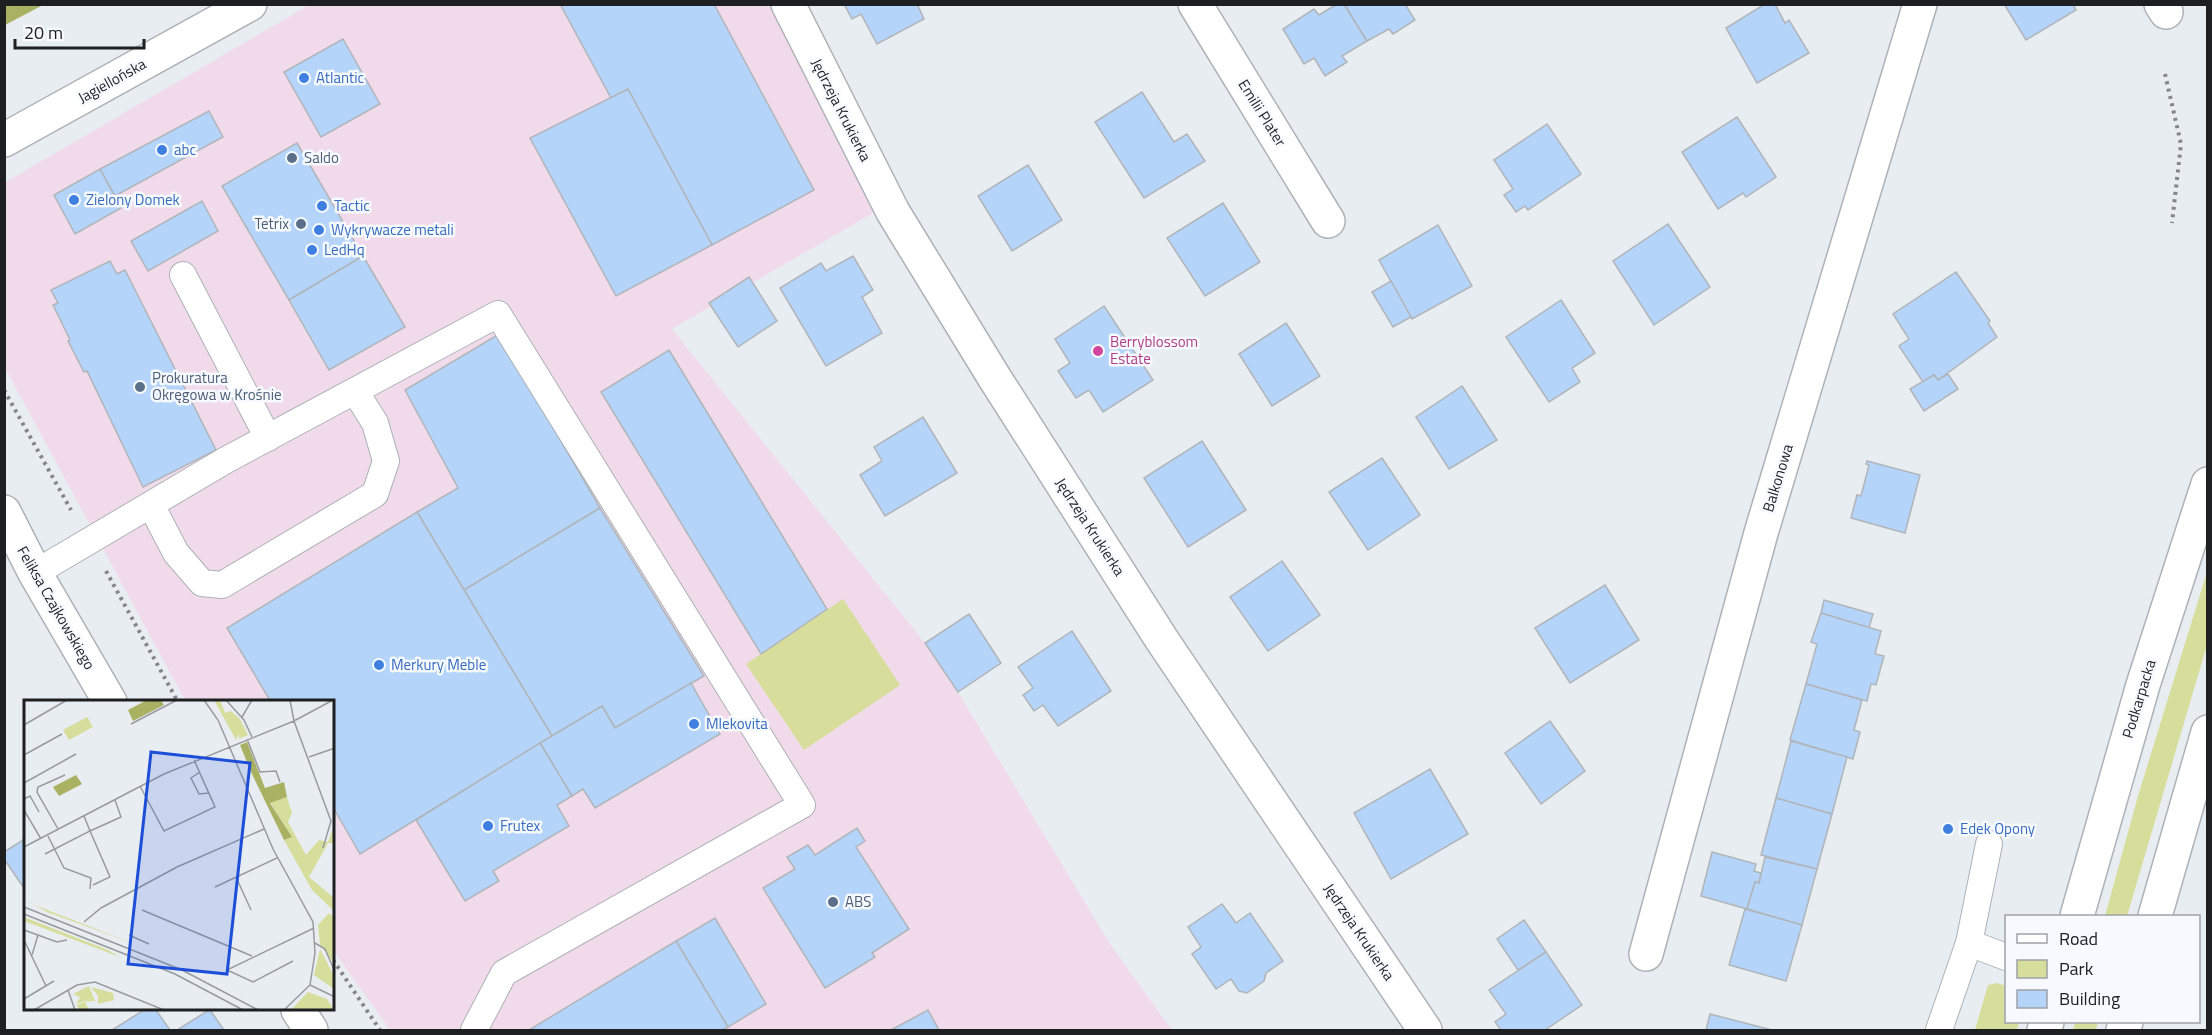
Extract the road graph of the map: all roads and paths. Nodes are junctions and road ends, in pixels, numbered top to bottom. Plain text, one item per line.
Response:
1 (250, 4) edge
2 (788, 4) edge
3 (1920, 4) edge
4 (1203, 7) edge
5 (2165, 74) dead end
6 (4, 140) edge
7 (1328, 221) dead end
8 (2172, 223) dead end
9 (183, 274) dead end
10 (355, 391) junction
11 (268, 438) junction
12 (2208, 484) edge
13 (151, 505) junction
14 (4, 512) edge
15 (35, 573) junction
16 (109, 700) edge
17 (2208, 732) edge
18 (1989, 844) dead end
19 (2077, 915) edge
20 (2155, 915) edge
21 (1969, 943) junction
22 (1646, 954) dead end
23 (2005, 956) edge
24 (334, 961) edge
25 (298, 1011) edge
26 (311, 1030) edge
27 (380, 1030) edge
28 (474, 1030) edge
29 (1425, 1030) edge
30 (1939, 1030) edge

1 - 6 street, Jagiellońska
2 - 29 street, Jędrzeja Krukierka
3 - 22 street, Balkonowa
4 - 7 street, Emilii Plater
5 - 8 path
9 - 11 lane
10 - 11 lane
10 - 13 lane
10 - 28 lane
11 - 13 lane
12 - 19 street, Podkarpacka
13 - 15 lane
14 - 15 street, Feliksa Czajkowskiego
15 - 16 street, Feliksa Czajkowskiego
17 - 20 street
18 - 21 lane
21 - 23 lane
21 - 30 lane
24 - 27 path
25 - 26 street

